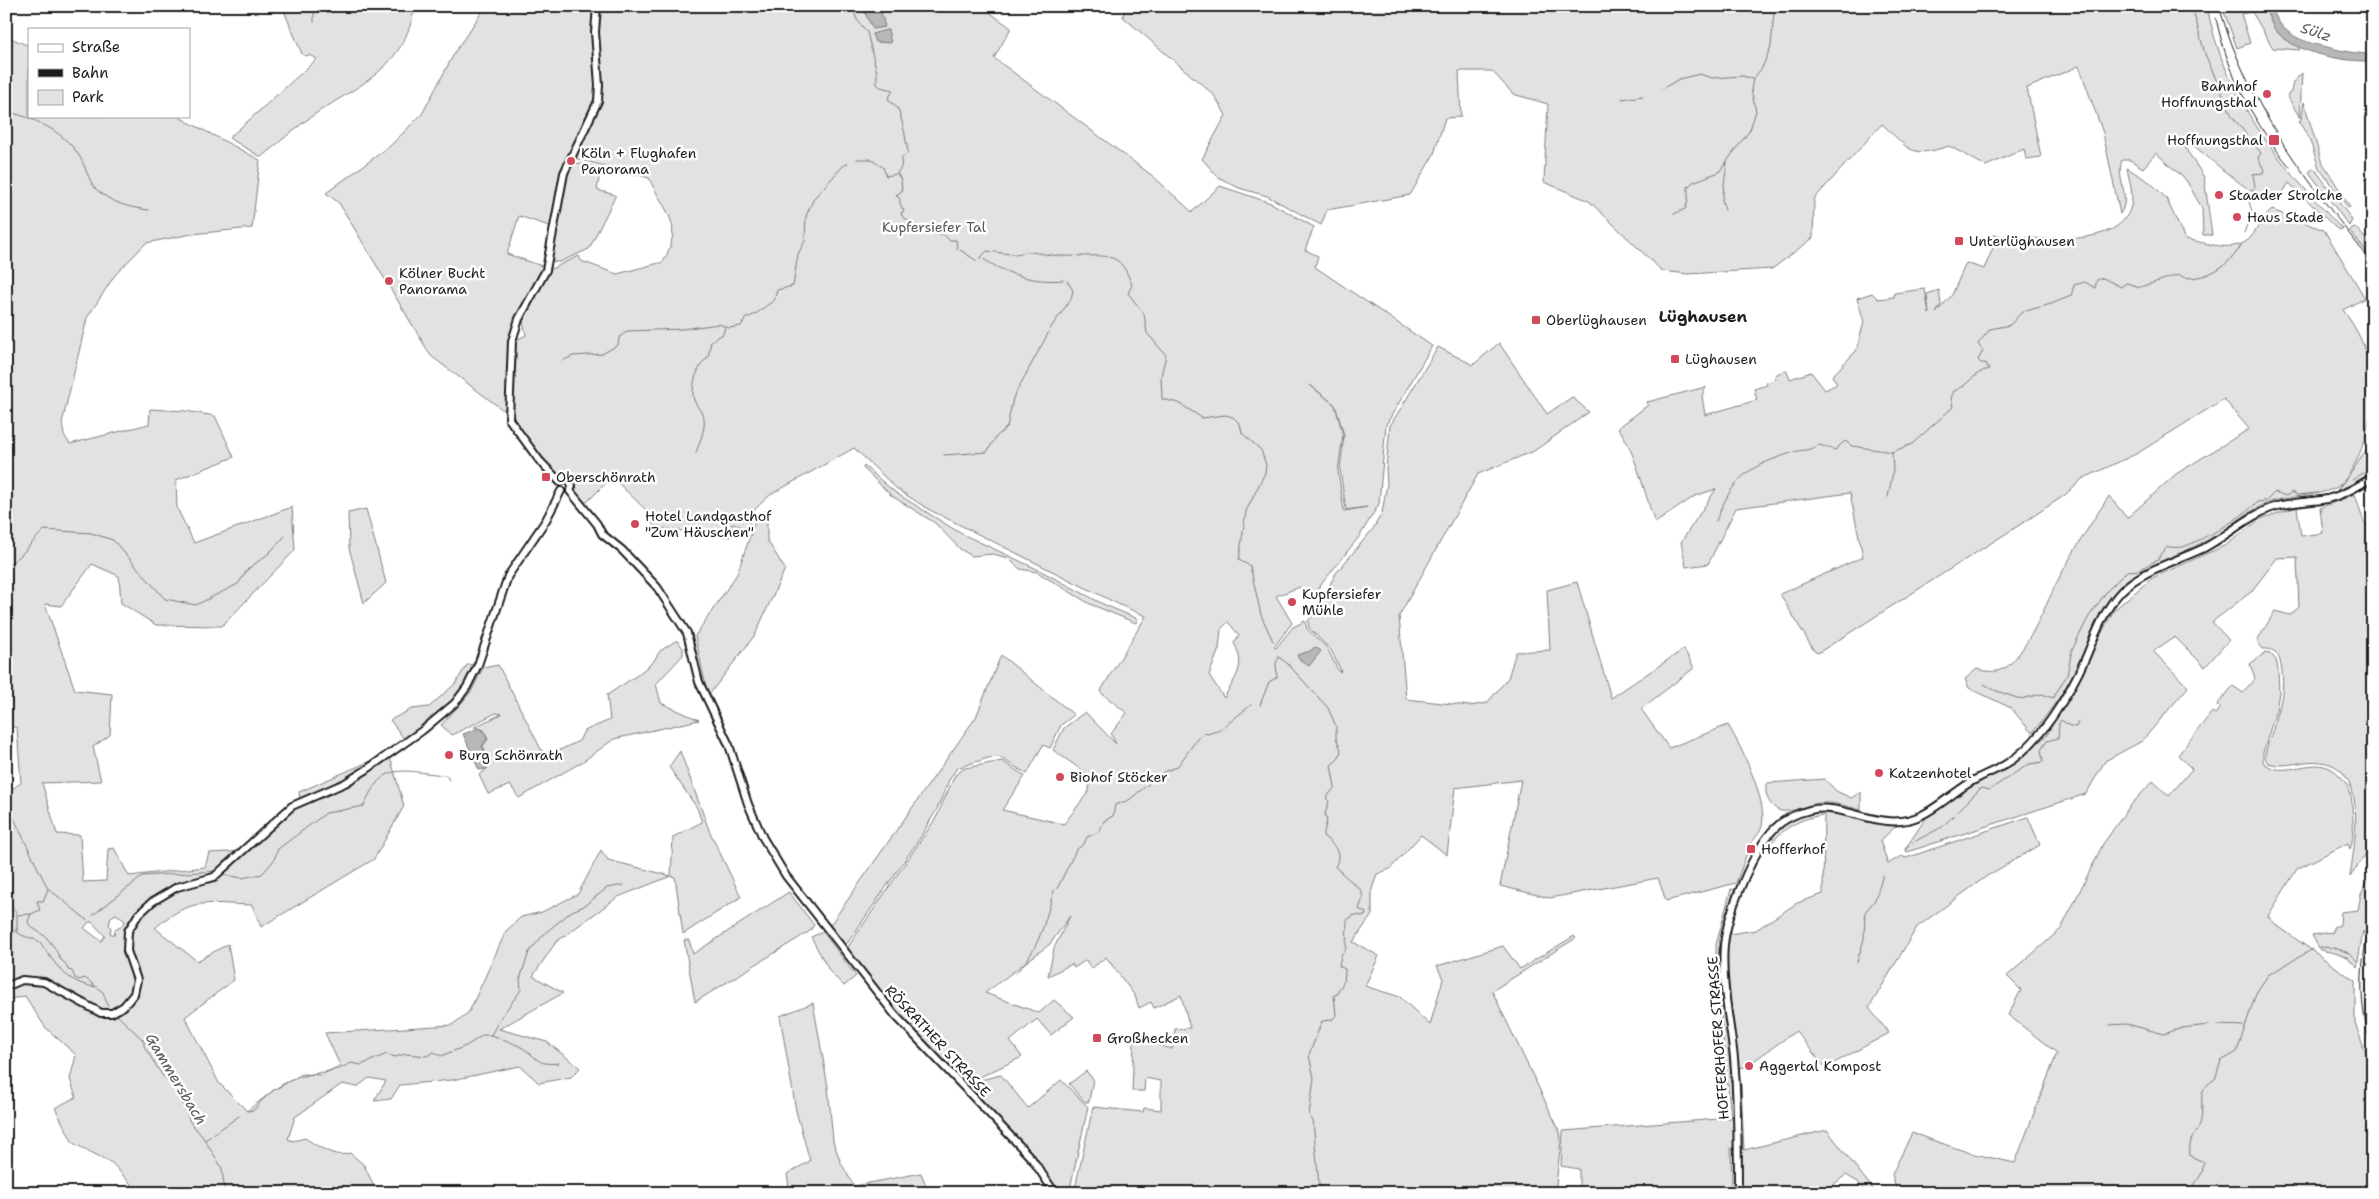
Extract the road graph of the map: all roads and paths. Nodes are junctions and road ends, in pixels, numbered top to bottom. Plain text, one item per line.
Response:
1 (597, 6) edge
2 (2373, 477) edge
3 (560, 482) junction
4 (561, 491) junction
5 (570, 491) junction
6 (6, 986) edge
7 (1055, 1193) edge
8 (1738, 1193) edge

1 - 3 street
2 - 8 street, HOFFERHOFER STRASSE
3 - 4 street
3 - 5 street
4 - 5 street
4 - 6 street
5 - 7 street, RÖSRATHER STRASSE

